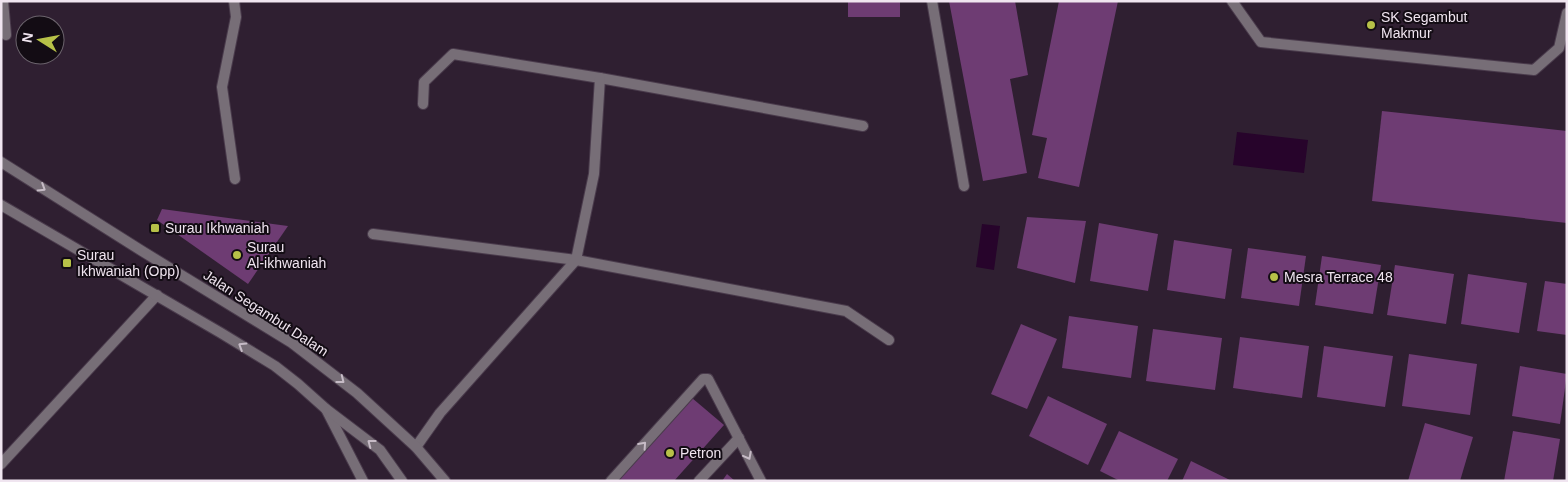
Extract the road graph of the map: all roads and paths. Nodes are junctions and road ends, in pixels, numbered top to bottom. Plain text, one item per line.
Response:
1 (3, 1) edge
2 (234, 1) edge
3 (932, 1) edge
4 (1232, 1) edge
5 (1567, 13) edge
6 (6, 35) dead end
7 (600, 78) junction
8 (423, 104) dead end
9 (863, 126) dead end
10 (1, 162) edge
11 (235, 179) dead end
12 (964, 186) dead end
13 (1, 205) edge
14 (373, 234) dead end
15 (576, 260) junction
16 (157, 295) junction
17 (889, 340) dead end
18 (326, 409) junction
19 (739, 438) junction
20 (416, 447) junction
21 (1, 464) edge
22 (363, 481) edge
23 (402, 481) edge
24 (445, 481) edge
25 (611, 481) edge
26 (699, 481) edge
27 (761, 481) edge

1 - 6 street
2 - 11 street
3 - 12 street
4 - 5 street
7 - 8 street
7 - 9 street
7 - 15 street
10 -> 20 street, Jalan Segambut Dalam
13 - 16 street
14 - 15 street
15 - 17 street
15 - 20 street
18 -> 16 street
16 - 21 street
18 - 22 street
23 -> 18 street
25 -> 19 street
19 - 26 street
19 -> 27 street
20 - 24 street, Jalan Segambut Dalam

